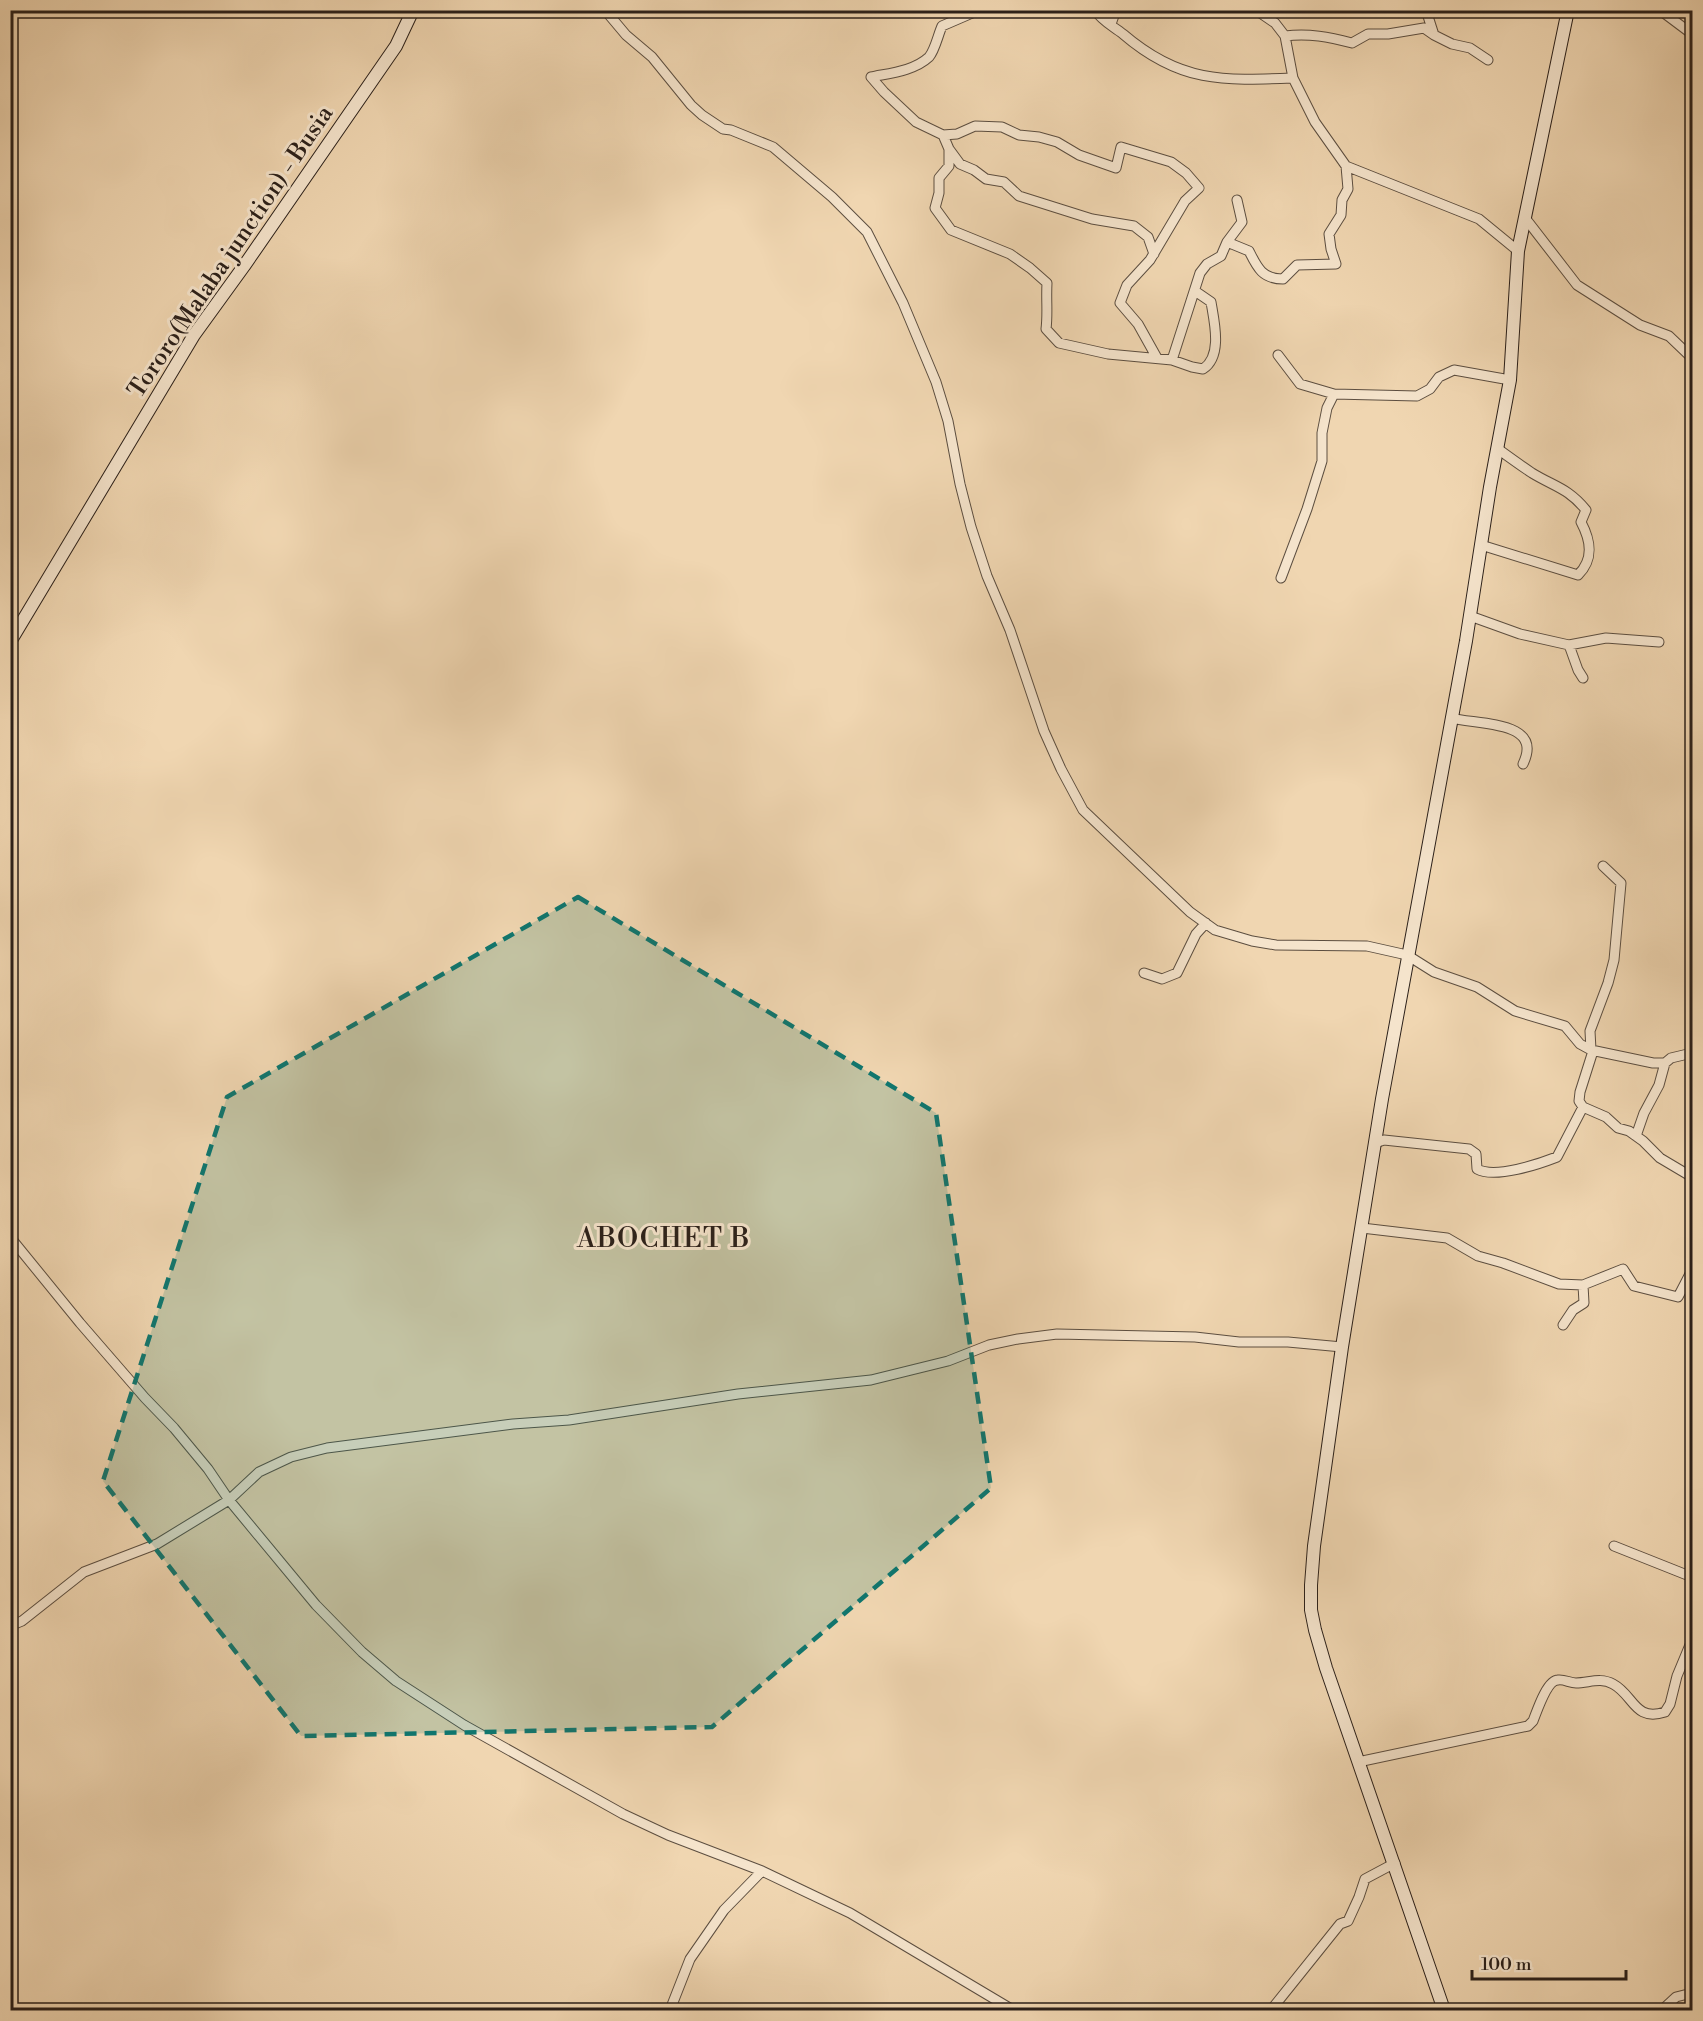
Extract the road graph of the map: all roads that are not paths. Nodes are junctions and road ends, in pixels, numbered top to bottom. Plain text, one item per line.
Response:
1 (413, 10) edge
2 (605, 10) edge
3 (979, 10) edge
4 (1095, 10) edge
5 (1116, 10) edge
6 (1256, 10) edge
7 (1426, 10) edge
8 (1569, 10) edge
9 (1660, 10) edge
10 (1111, 24) junction
11 (1692, 34) edge
12 (1434, 35) junction
13 (1285, 36) junction
14 (1488, 60) dead end
15 (1293, 78) junction
16 (943, 135) junction
17 (949, 149) junction
18 (1346, 166) junction
19 (1237, 200) dead end
20 (1526, 219) junction
21 (1227, 242) junction
22 (1518, 251) junction
23 (1154, 254) junction
24 (1195, 291) junction
25 (1278, 356) dead end
26 (1157, 358) junction
27 (1692, 358) edge
28 (1172, 360) junction
29 (1510, 380) junction
30 (1334, 394) junction
31 (1497, 449) junction
32 (1481, 544) junction
33 (1281, 578) dead end
34 (1470, 616) junction
35 (10, 642) edge
36 (1659, 642) dead end
37 (1569, 645) junction
38 (1583, 678) dead end
39 (1451, 718) junction
40 (1523, 764) dead end
41 (1604, 866) dead end
42 (1206, 923) junction
43 (1407, 955) junction
44 (1144, 973) dead end
45 (1592, 1050) junction
46 (1692, 1053) edge
47 (1665, 1063) junction
48 (1583, 1107) junction
49 (1636, 1136) junction
50 (1375, 1143) junction
51 (1692, 1177) edge
52 (1362, 1228) junction
53 (10, 1237) edge
54 (1692, 1272) edge
55 (1583, 1285) junction
56 (1563, 1325) dead end
57 (1342, 1347) junction
58 (229, 1500) junction
59 (1614, 1546) dead end
60 (1692, 1577) edge
61 (10, 1626) edge
62 (1692, 1640) edge
63 (1358, 1762) junction
64 (1395, 1863) junction
65 (762, 1871) junction
66 (1692, 1993) edge
67 (670, 2010) edge
68 (1013, 2010) edge
69 (1271, 2010) edge
70 (1444, 2010) edge
71 (1662, 2010) edge

1 - 35 main road, Tororo(Malaba junction) - Busia
2 - 42 street
3 - 16 street
4 - 10 street
5 - 10 street
6 - 13 street
7 - 12 street
8 - 20 main road
9 - 11 street
10 - 15 street
12 - 13 street
12 - 14 street
13 - 15 street
15 - 18 street
16 - 17 street
16 - 23 street
17 - 23 street
17 - 26 street
18 - 21 street
18 - 22 street
19 - 21 street
20 - 22 main road
20 - 27 street
21 - 24 street
22 - 29 main road
23 - 26 street
24 - 28 street
24 - 28 street
25 - 30 street
26 - 28 street
29 - 30 street
29 - 31 main road
30 - 33 street
31 - 32 main road
31 - 32 street
32 - 34 main road
34 - 37 street
34 - 39 main road
36 - 37 street
37 - 38 street
39 - 40 street
39 - 43 main road
41 - 45 street
42 - 43 street
42 - 44 street
43 - 45 street
43 - 50 main road
45 - 47 street
45 - 48 street
46 - 47 street
47 - 49 street
48 - 49 street
48 - 50 street
49 - 51 street
50 - 52 main road
52 - 55 street
52 - 57 main road
53 - 58 street
54 - 55 street
55 - 56 street
57 - 58 street
57 - 63 main road
58 - 61 street
58 - 65 street
59 - 60 street
62 - 63 street
63 - 64 main road
64 - 69 street
64 - 70 main road
65 - 67 street
65 - 68 street
66 - 71 street

